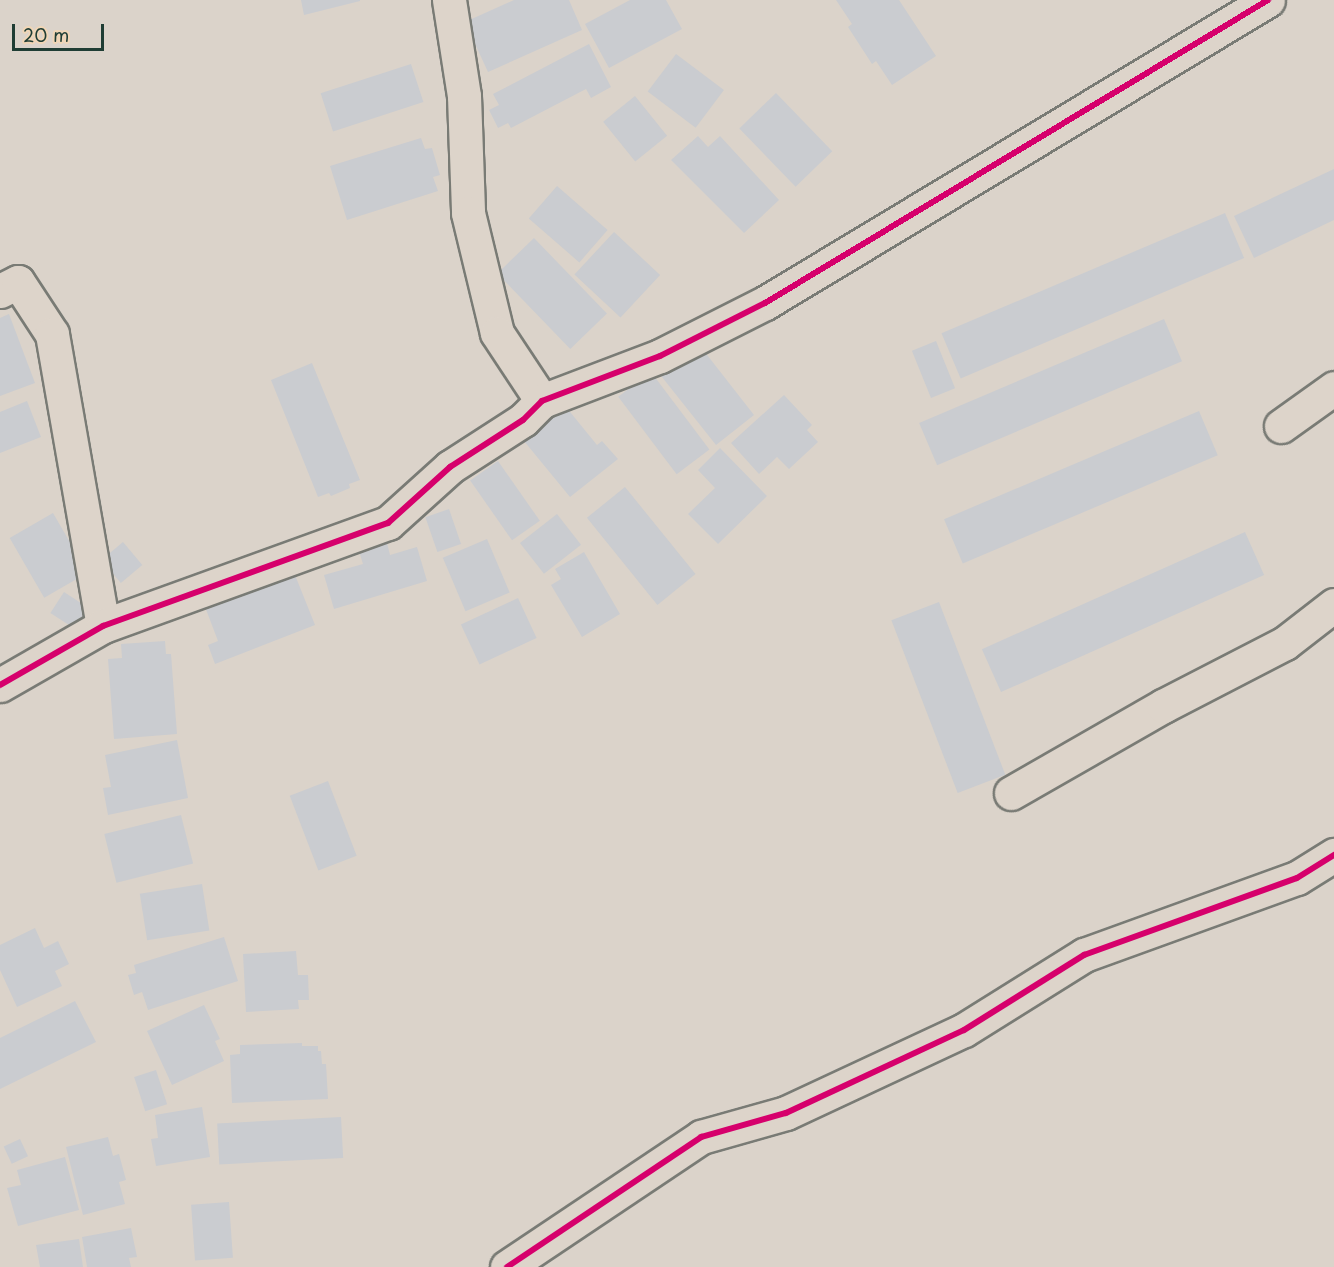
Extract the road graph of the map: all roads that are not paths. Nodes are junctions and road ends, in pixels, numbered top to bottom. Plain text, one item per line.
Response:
1 (449, 0) edge
2 (1264, 1) edge
3 (0, 291) edge
4 (1334, 388) edge
5 (542, 402) junction
6 (1281, 426) dead end
7 (1334, 606) edge
8 (103, 626) junction
9 (0, 685) edge
10 (1011, 793) dead end
11 (1334, 855) edge
12 (507, 1267) edge

1 - 5 street
2 - 5 street
3 - 8 street
4 - 6 street
5 - 8 street
7 - 10 street
8 - 9 street
11 - 12 street

